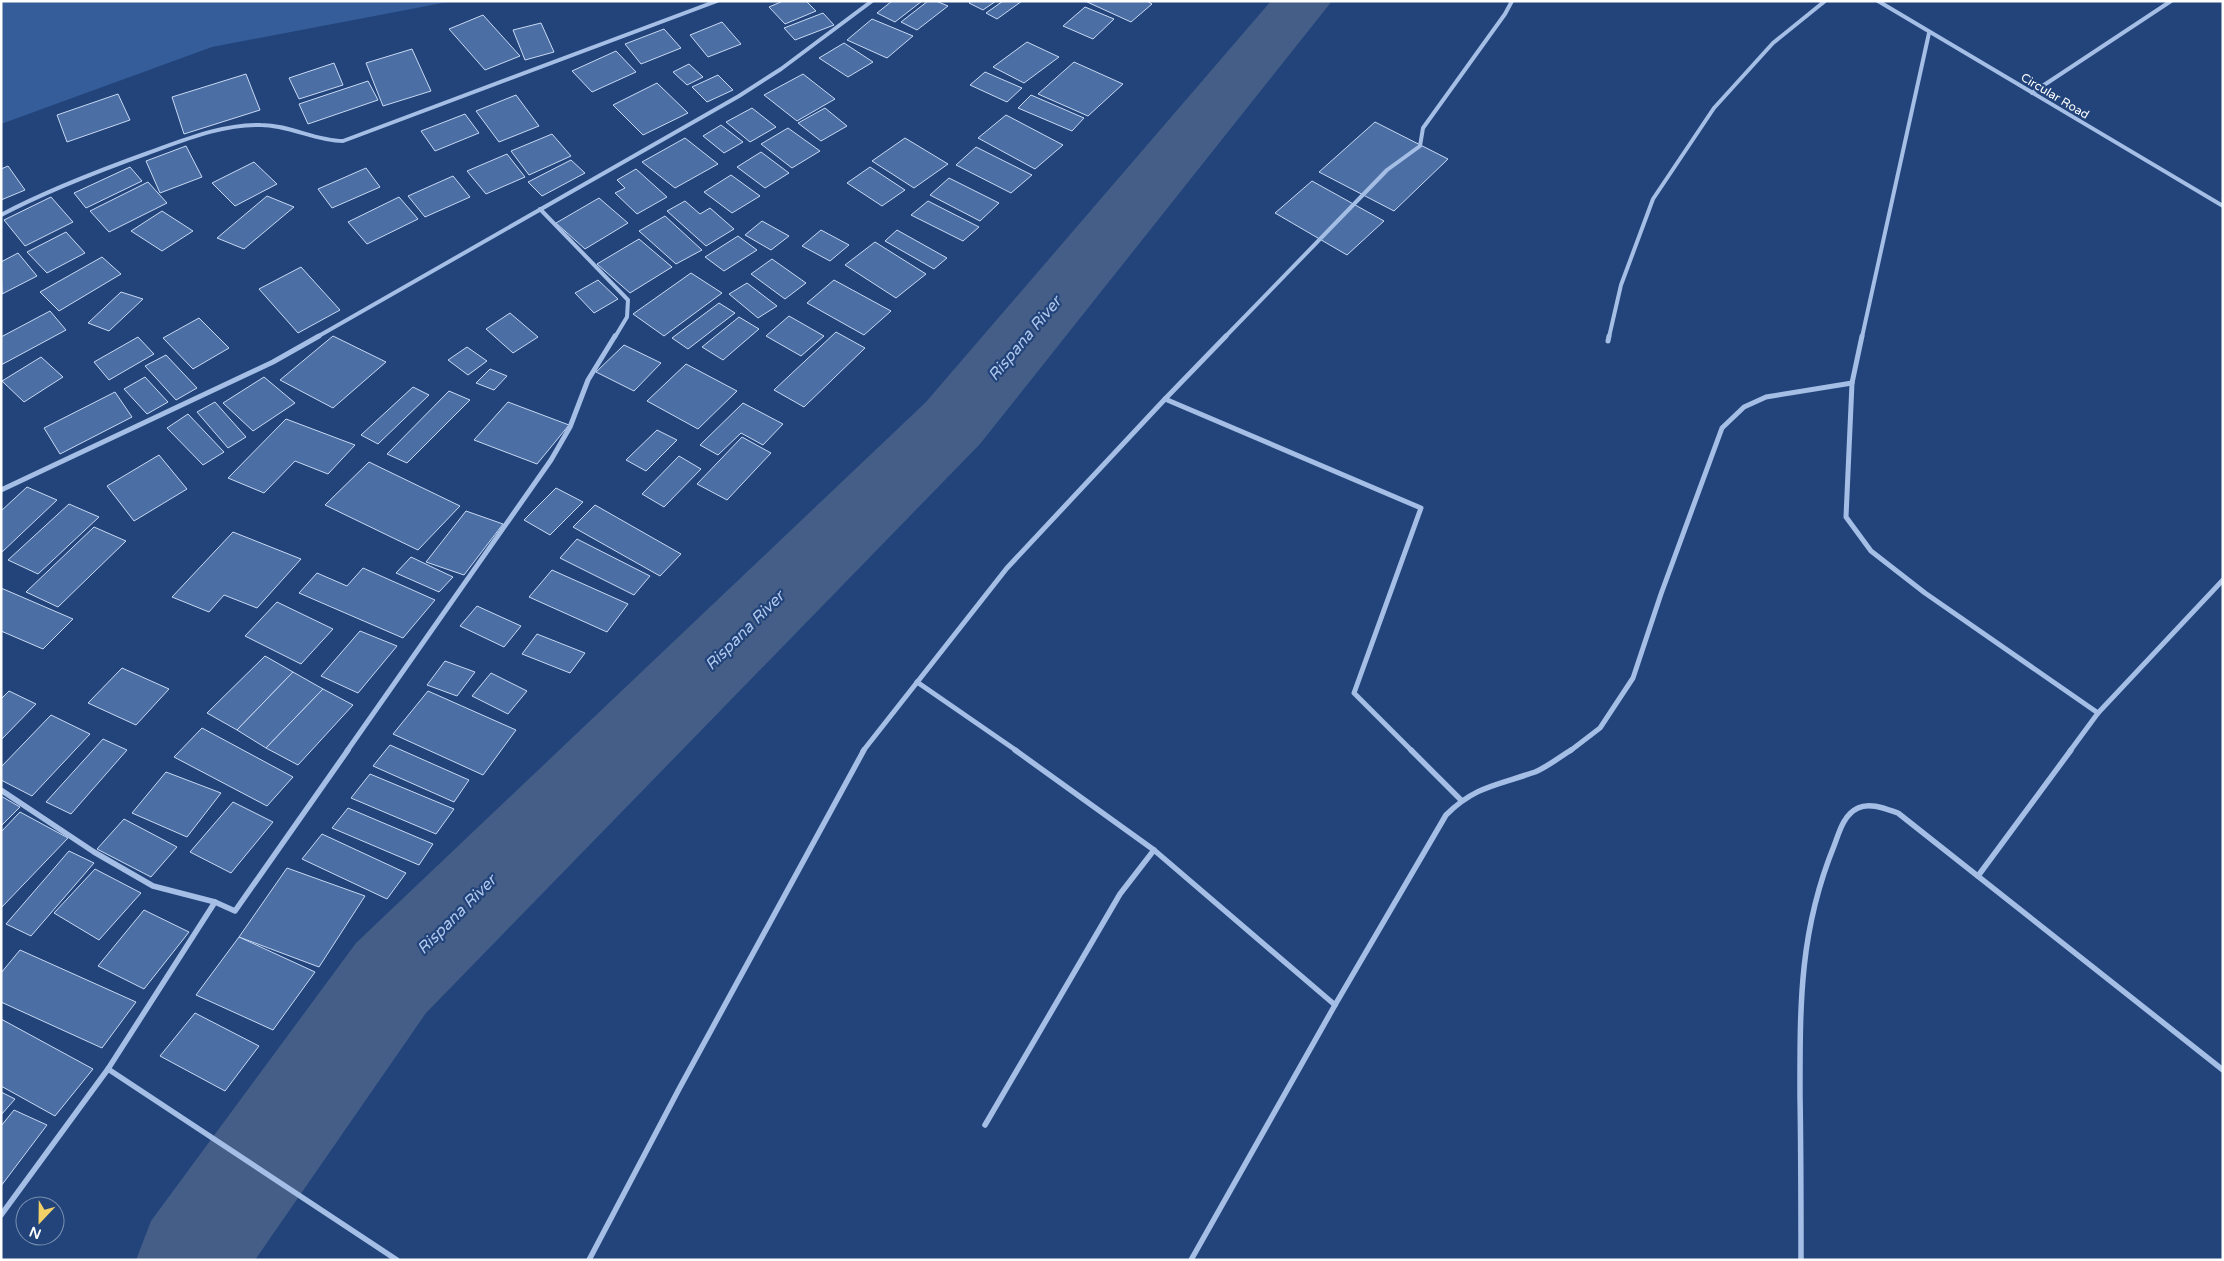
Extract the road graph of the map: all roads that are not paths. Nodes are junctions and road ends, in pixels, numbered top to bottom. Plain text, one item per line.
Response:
1 (716, 1) edge
2 (872, 1) edge
3 (1512, 1) edge
4 (1825, 1) edge
5 (1878, 1) edge
6 (2172, 1) edge
7 (1930, 33) junction
8 (2032, 93) junction
9 (2223, 206) edge
10 (540, 209) junction
11 (1, 215) edge
12 (1608, 341) dead end
13 (1852, 383) junction
14 (1165, 399) junction
15 (1, 490) edge
16 (2223, 580) edge
17 (917, 682) junction
18 (2098, 713) junction
19 (1, 790) edge
20 (1461, 800) junction
21 (1154, 850) junction
22 (1978, 876) junction
23 (215, 902) junction
24 (1335, 1005) junction
25 (108, 1068) junction
26 (2223, 1070) edge
27 (985, 1125) dead end
28 (1, 1215) edge
29 (397, 1260) edge
30 (590, 1260) edge
31 (1191, 1260) edge
32 (1801, 1260) edge

1 - 11 street
2 - 10 street
3 - 14 street
4 - 12 street
5 - 7 street, Circular Road
6 - 8 street
7 - 8 street, Circular Road
7 - 13 street
8 - 9 street, Circular Road
10 - 15 street
10 - 23 street
13 - 18 street
13 - 20 street
14 - 17 street
14 - 20 street
16 - 18 street
17 - 21 street
17 - 30 street
18 - 22 street
19 - 23 street
20 - 24 street
21 - 24 street
21 - 27 street
22 - 26 street
22 - 32 street
23 - 25 street
24 - 31 street
25 - 28 street
25 - 29 street

